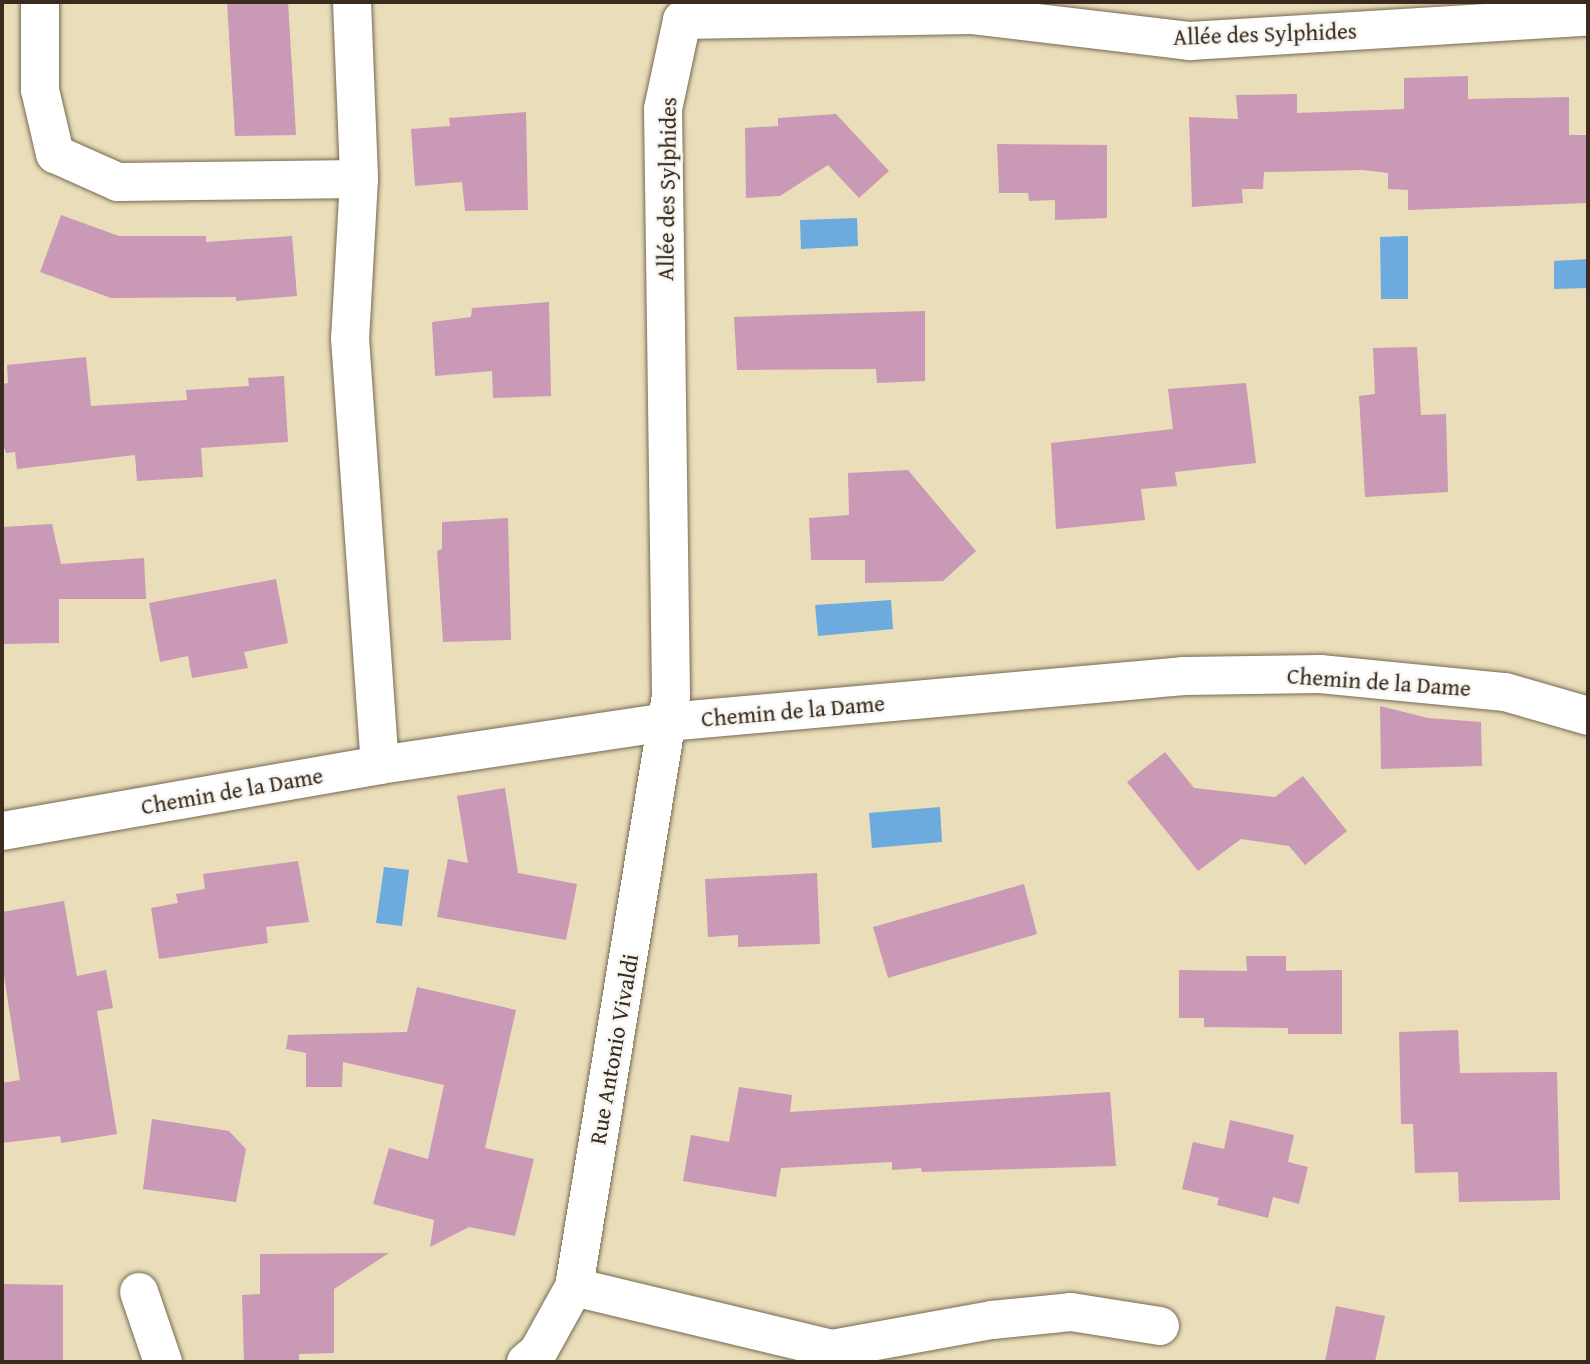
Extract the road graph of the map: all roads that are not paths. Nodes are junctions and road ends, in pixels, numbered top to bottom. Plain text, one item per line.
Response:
1 (40, 2) edge
2 (352, 2) edge
3 (685, 11) edge
4 (1588, 17) edge
5 (359, 179) junction
6 (1588, 716) edge
7 (667, 722) junction
8 (380, 765) junction
9 (2, 831) edge
10 (574, 1286) junction
11 (139, 1292) dead end
12 (1160, 1326) dead end
13 (163, 1362) edge
14 (526, 1362) edge

1 - 5 street
2 - 5 street
3 - 4 street, Allée des Sylphides
3 - 7 street, Allée des Sylphides
5 - 8 street
6 - 7 street, Chemin de la Dame
7 - 8 street, Chemin de la Dame
7 - 10 street, Rue Antonio Vivaldi
8 - 9 street, Chemin de la Dame
10 - 12 street
10 - 14 street, Rue Antonio Vivaldi
11 - 13 street

